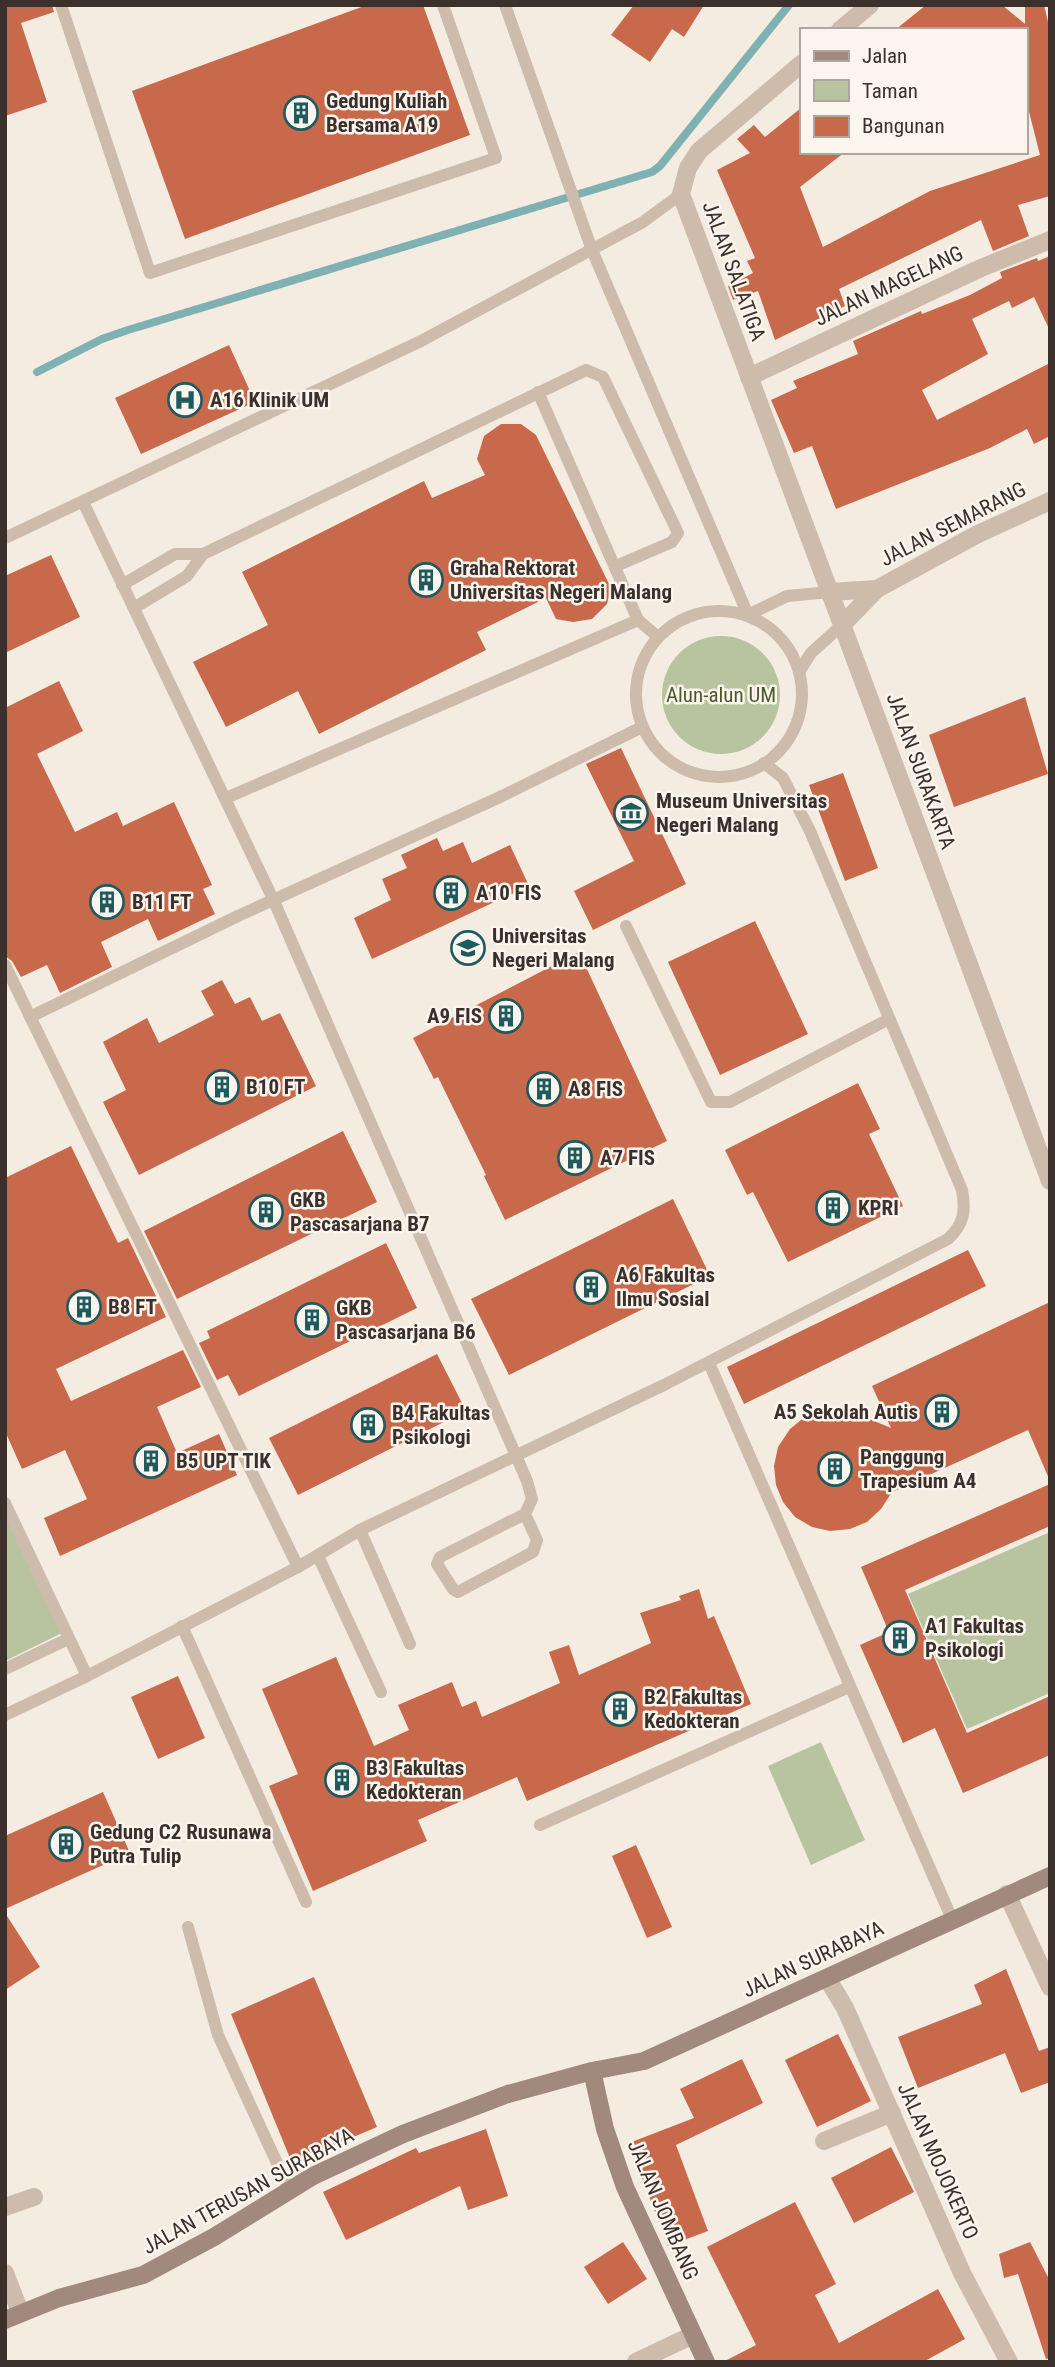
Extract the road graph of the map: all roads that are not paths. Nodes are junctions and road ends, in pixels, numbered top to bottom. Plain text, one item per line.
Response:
1 (61, 5) edge
2 (443, 5) edge
3 (505, 5) edge
4 (870, 5) edge
5 (842, 28) edge
6 (800, 65) edge
7 (681, 194) junction
8 (1050, 240) edge
9 (592, 250) junction
10 (749, 377) junction
11 (538, 392) junction
12 (1050, 501) edge
13 (83, 502) junction
14 (5, 538) edge
15 (203, 554) junction
16 (616, 566) junction
17 (122, 585) junction
18 (877, 589) junction
19 (830, 592) junction
20 (134, 608) junction
21 (748, 615) junction
22 (638, 620) junction
23 (843, 624) junction
24 (658, 637) junction
25 (799, 672) junction
26 (642, 727) junction
27 (764, 764) junction
28 (226, 797) junction
29 (273, 899) junction
30 (626, 926) dead end
31 (5, 965) edge
32 (30, 1017) junction
33 (889, 1019) junction
34 (1050, 1181) edge
35 (709, 1363) junction
36 (516, 1453) junction
37 (5, 1503) edge
38 (525, 1514) junction
39 (360, 1531) junction
40 (318, 1556) junction
41 (298, 1567) junction
42 (181, 1626) junction
43 (68, 1639) junction
44 (410, 1644) dead end
45 (5, 1669) edge
46 (88, 1676) junction
47 (849, 1687) junction
48 (381, 1692) dead end
49 (5, 1715) edge
50 (540, 1825) dead end
51 (1050, 1876) edge
52 (1007, 1894) junction
53 (306, 1902) dead end
54 (952, 1919) junction
55 (188, 1927) dead end
56 (827, 1978) junction
57 (1050, 1987) edge
58 (592, 2071) junction
59 (892, 2113) junction
60 (824, 2141) dead end
61 (289, 2189) junction
62 (34, 2197) dead end
63 (5, 2207) edge
64 (5, 2273) edge
65 (13, 2316) edge
66 (693, 2335) junction
67 (636, 2362) edge
68 (706, 2362) edge
69 (1009, 2362) edge

1 - 2 lane
3 - 9 lane
4 - 5 street
6 - 7 street, JALAN SALATIGA
7 - 9 lane
7 - 10 street, JALAN SALATIGA
8 - 10 street, JALAN MAGELANG
9 - 13 lane
9 - 21 lane
10 - 19 street, JALAN SURAKARTA
11 - 15 lane
11 - 16 lane
11 - 16 lane
12 - 18 street, JALAN SEMARANG
13 - 14 lane
13 - 17 lane
15 - 17 lane
15 - 20 lane
16 - 22 lane
17 - 20 lane
18 - 19 street, JALAN SEMARANG
18 - 23 street, JALAN SEMARANG
19 - 21 lane, JALAN SEMARANG
19 - 23 street, JALAN SURAKARTA
20 - 28 lane
21 - 24 lane
21 - 25 lane
22 - 24 lane
22 - 28 lane
23 - 25 lane, JALAN SEMARANG
23 - 34 street, JALAN SURAKARTA
24 - 26 lane
25 - 27 lane
26 - 27 lane
26 - 29 lane
27 - 33 lane
28 - 29 lane
29 - 32 lane
29 - 36 lane
30 - 33 lane
31 - 32 lane
32 - 41 lane
33 - 35 lane
35 - 36 lane
35 - 47 lane
36 - 38 lane
36 - 39 lane
37 - 43 lane
38 - 38 lane
39 - 40 lane
39 - 44 lane
40 - 41 lane
40 - 48 lane
41 - 42 lane
42 - 46 lane
42 - 53 lane
43 - 45 lane
43 - 46 lane
46 - 49 lane
47 - 50 lane
47 - 54 lane
51 - 52 main road, JALAN SURABAYA
52 - 54 main road, JALAN SURABAYA
52 - 57 street
54 - 56 main road, JALAN SURABAYA
55 - 61 lane
56 - 58 main road, JALAN SURABAYA
56 - 59 street, JALAN MOJOKERTO
58 - 61 main road, JALAN TERUSAN SURABAYA
58 - 66 main road, JALAN JOMBANG
59 - 60 street
59 - 69 street, JALAN MOJOKERTO
61 - 65 main road, JALAN TERUSAN SURABAYA
62 - 63 street
64 - 65 street
66 - 67 street
66 - 68 main road, JALAN JOMBANG

